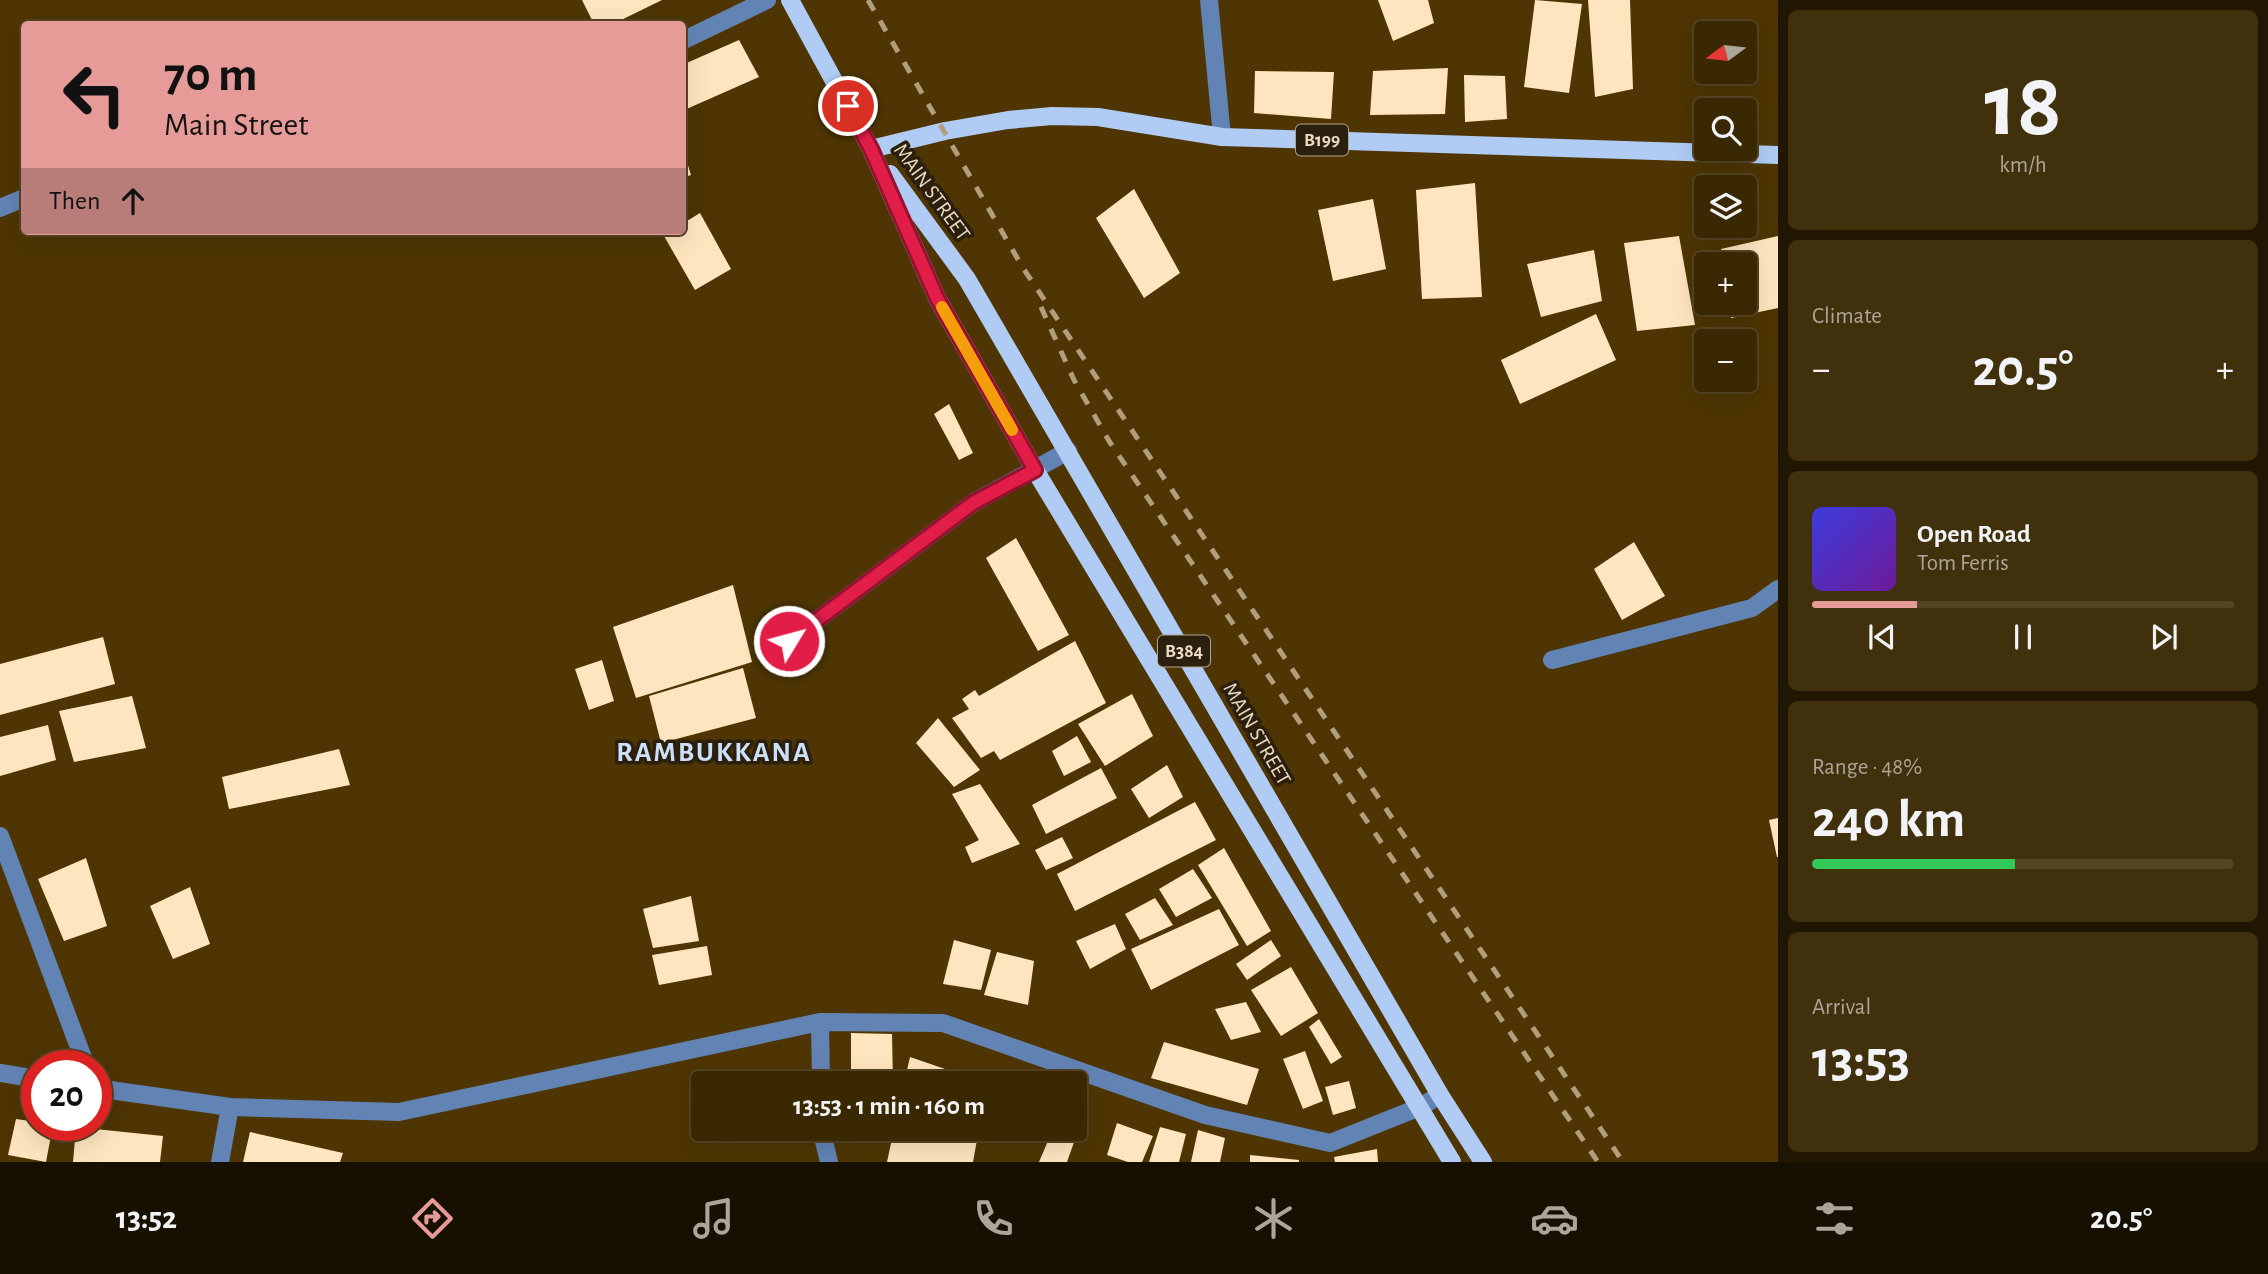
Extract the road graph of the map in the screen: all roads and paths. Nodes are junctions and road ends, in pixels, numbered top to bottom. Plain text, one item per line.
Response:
1 (767, 0) edge
2 (790, 0) edge
3 (1209, 0) edge
4 (686, 39) edge
5 (1222, 137) junction
6 (871, 149) junction
7 (1778, 155) edge
8 (21, 199) edge
9 (0, 208) edge
10 (1068, 451) junction
11 (1035, 470) junction
12 (1778, 589) edge
13 (789, 641) dead end
14 (1552, 660) dead end
15 (0, 836) edge
16 (820, 1022) junction
17 (80, 1050) edge
18 (821, 1071) edge
19 (0, 1073) edge
20 (21, 1076) edge
21 (112, 1090) edge
22 (1440, 1095) junction
23 (230, 1107) junction
24 (1420, 1107) junction
25 (824, 1141) edge
26 (220, 1162) edge
27 (829, 1162) edge
28 (1452, 1162) edge
29 (1483, 1162) edge

1 - 4 street
2 - 6 main road
3 - 5 street
5 - 6 main road, B199
5 - 7 main road, B199
6 - 10 main road, MAIN STREET / B384
6 - 11 main road, MAIN STREET / B384
8 - 9 street
10 - 11 street
10 - 22 main road, MAIN STREET / B384
11 - 13 street
11 - 24 main road, MAIN STREET / B384
12 - 14 street
15 - 17 street
16 - 18 street
16 - 23 street
16 - 24 street
19 - 20 street
21 - 23 street
22 - 24 street
22 - 29 main road, MAIN STREET / B384
23 - 26 street
24 - 28 main road, MAIN STREET / B384
25 - 27 street

